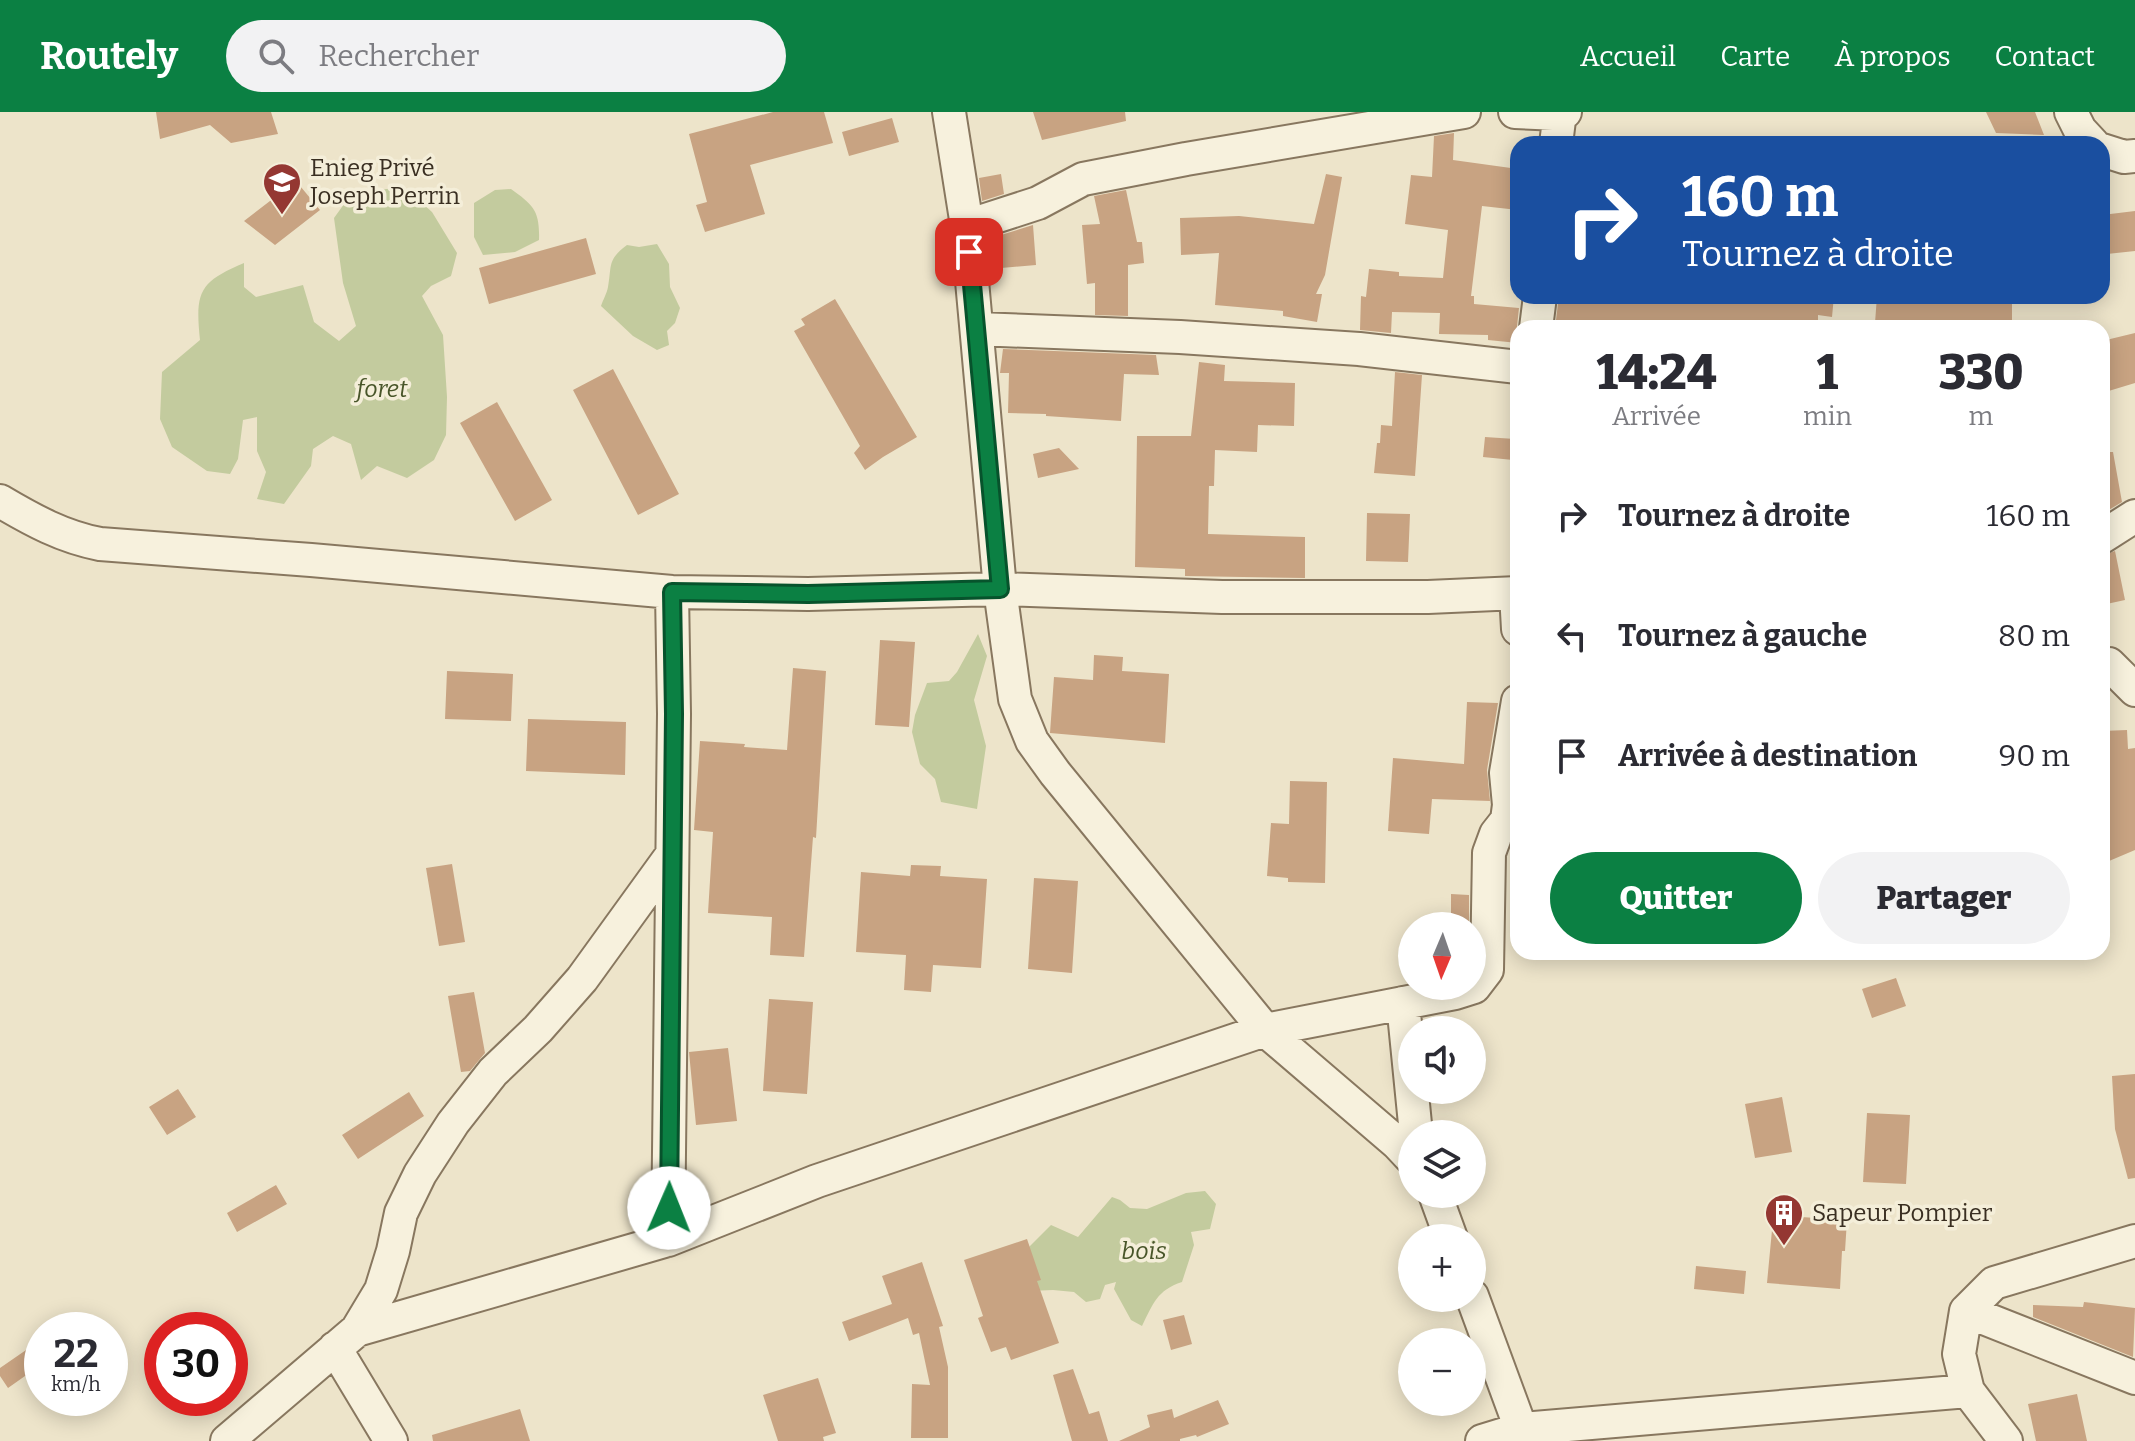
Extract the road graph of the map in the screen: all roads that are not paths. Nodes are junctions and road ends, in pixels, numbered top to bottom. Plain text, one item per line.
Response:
1 (949, 112) edge
2 (1464, 112) edge
3 (1515, 112) edge
4 (2071, 112) edge
5 (1549, 118) edge
6 (2086, 136) edge
7 (2110, 154) edge
8 (2135, 156) edge
9 (967, 226) junction
10 (977, 329) junction
11 (1510, 366) edge
12 (0, 501) edge
13 (2135, 516) edge
14 (2110, 532) edge
15 (1000, 589) junction
16 (672, 592) junction
17 (1510, 593) edge
18 (2115, 663) edge
19 (2135, 690) edge
20 (1510, 749) edge
21 (1510, 807) edge
22 (1510, 816) edge
23 (671, 856) junction
24 (1403, 1003) junction
25 (1265, 1030) junction
26 (1415, 1120) edge
27 (1398, 1146) edge
28 (668, 1240) junction
29 (2135, 1241) edge
30 (1966, 1311) junction
31 (1478, 1312) edge
32 (346, 1339) junction
33 (2135, 1378) edge
34 (1968, 1391) junction
35 (1524, 1435) edge
36 (227, 1441) edge
37 (391, 1441) edge
38 (1482, 1441) edge
39 (2006, 1441) edge

1 - 9 street
2 - 9 street
3 - 5 street
4 - 6 street
7 - 8 street
9 - 10 street
10 - 11 street
10 - 15 street
12 - 16 street
13 - 14 street
15 - 16 street
15 - 17 street
15 - 25 street
16 - 23 street
18 - 19 street
20 - 21 street
22 - 24 street
23 - 28 street
23 - 32 street
24 - 25 street
24 - 26 street
25 - 27 street
25 - 28 street
28 - 32 street
29 - 30 street
30 - 33 street
30 - 34 street
31 - 35 street
32 - 36 street
32 - 37 street
34 - 35 street
34 - 39 street
35 - 38 street

